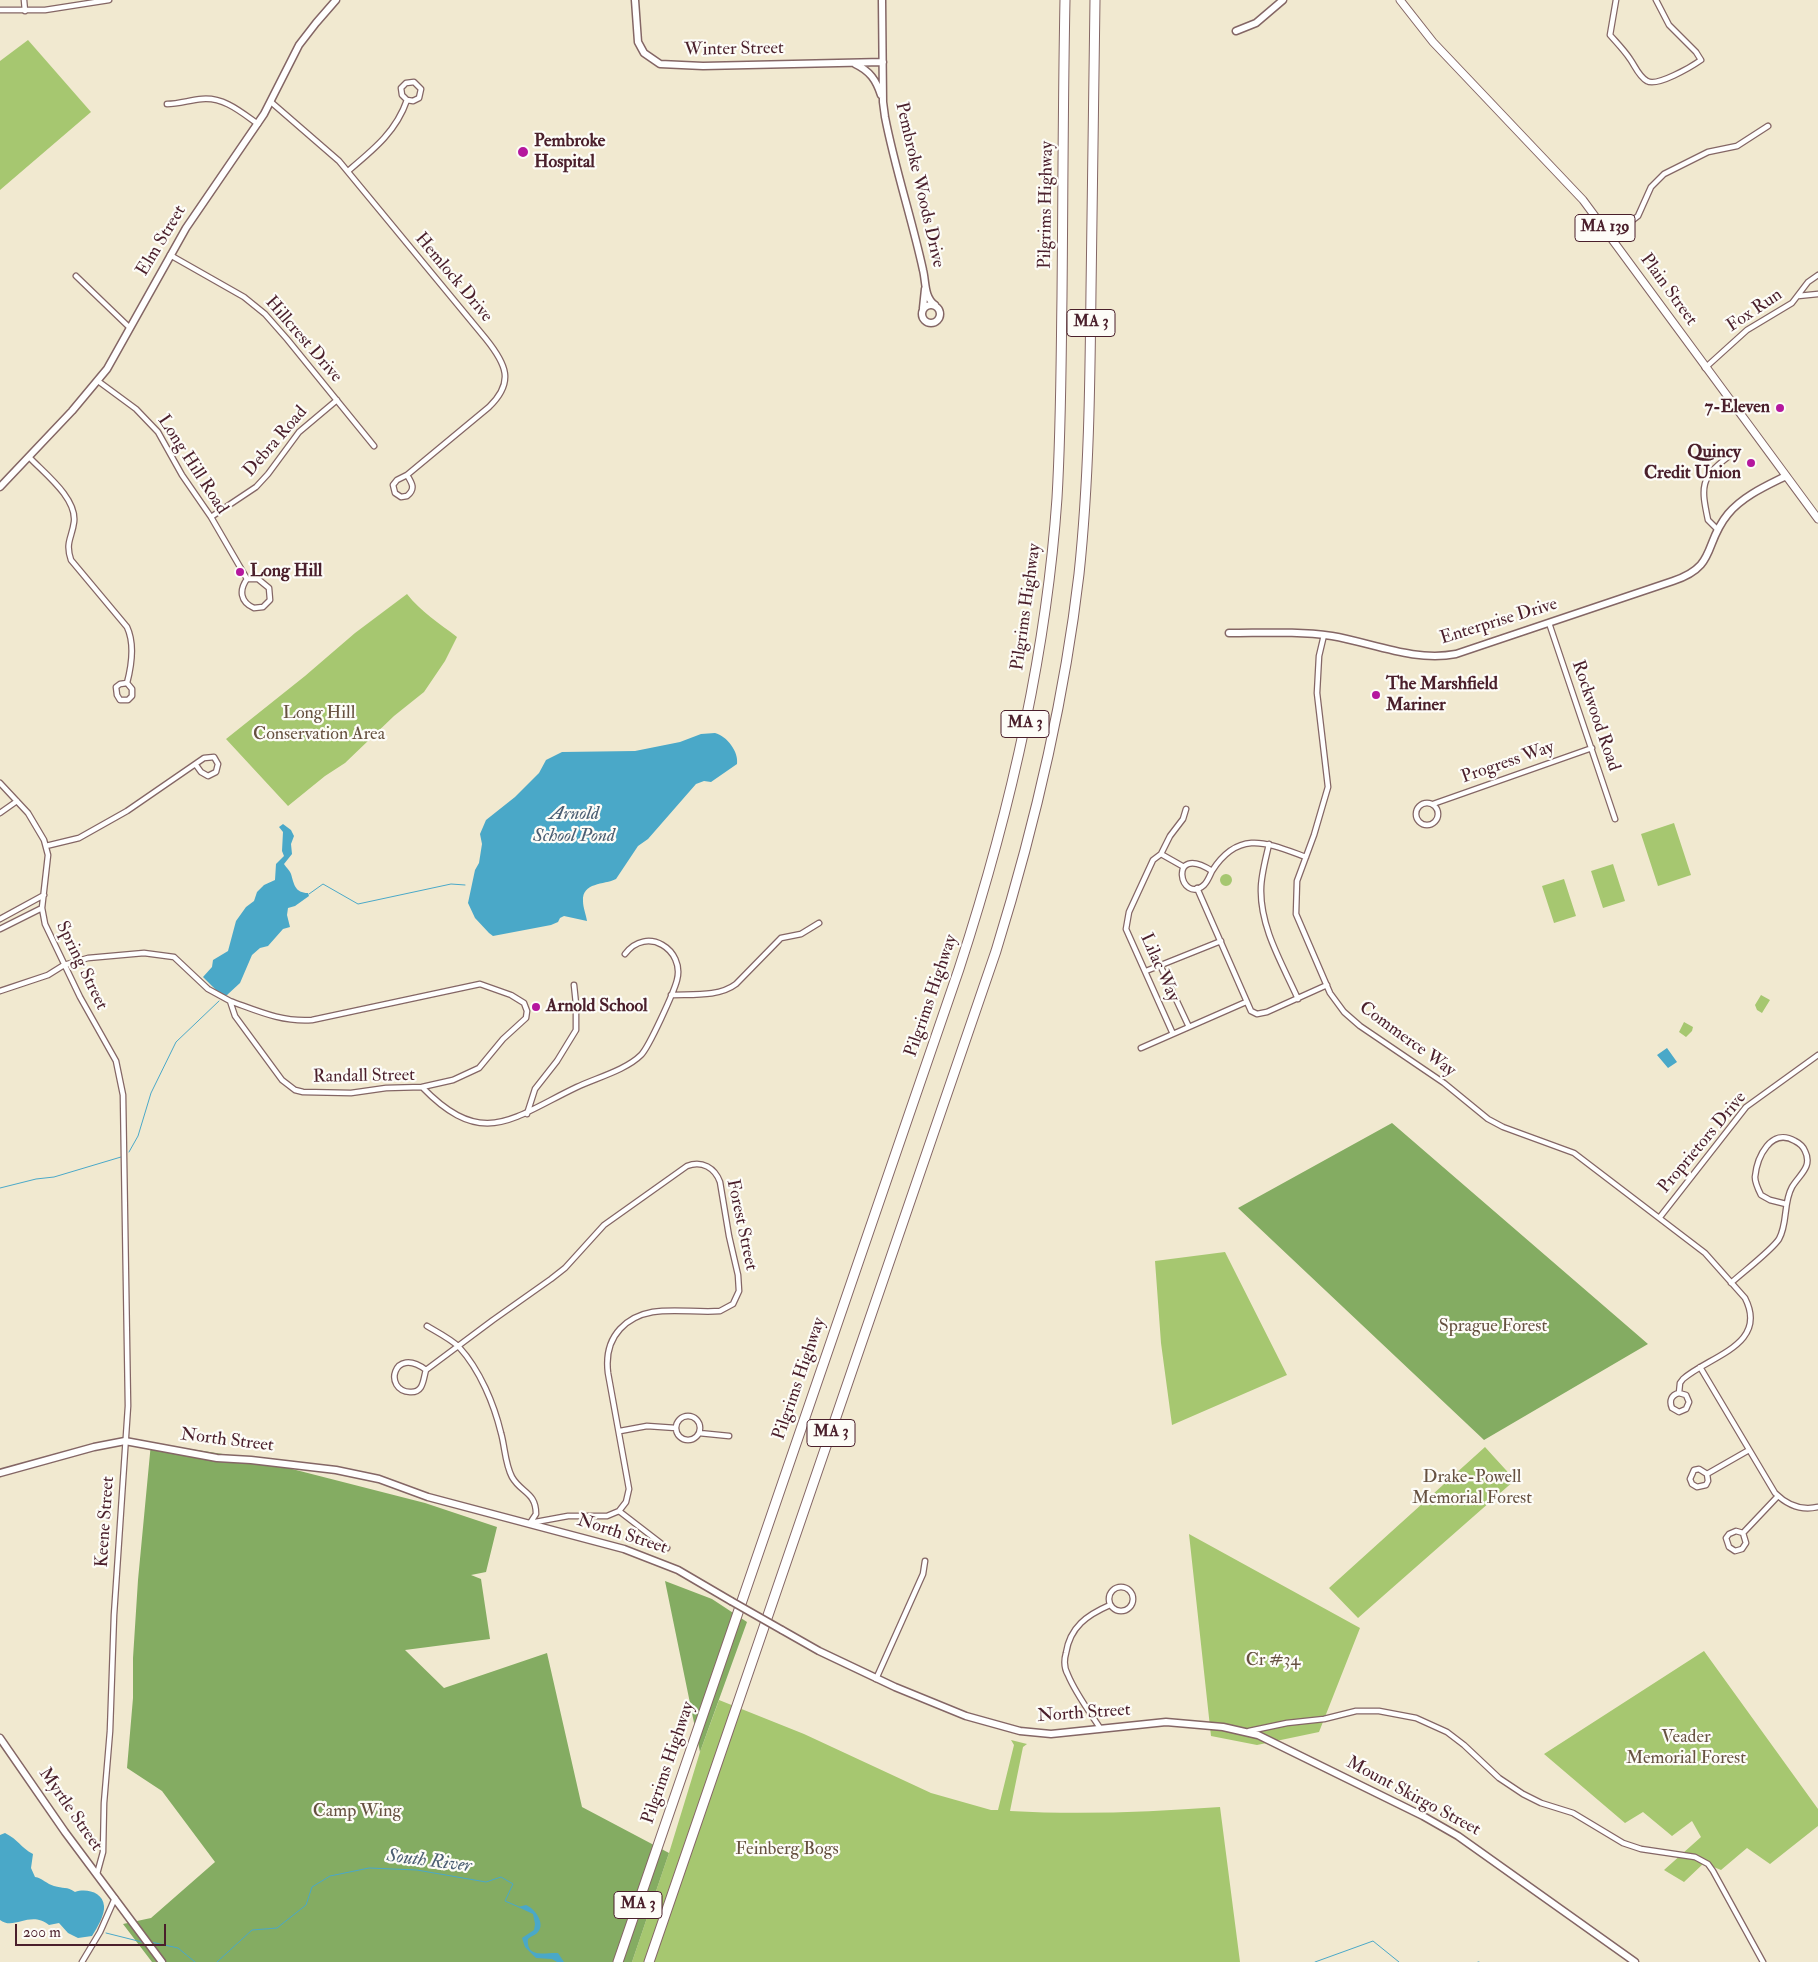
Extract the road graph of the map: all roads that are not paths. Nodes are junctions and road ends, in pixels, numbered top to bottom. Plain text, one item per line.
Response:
1 (24, 0) edge
2 (109, 0) edge
3 (336, 0) edge
4 (635, 0) edge
5 (882, 0) edge
6 (1066, 0) edge
7 (1095, 0) edge
8 (1283, 0) edge
9 (1400, 0) edge
10 (1616, 0) edge
11 (1656, 0) edge
12 (0, 10) edge
13 (25, 11) junction
14 (1236, 32) dead end
15 (883, 62) junction
16 (854, 64) junction
17 (407, 100) junction
18 (271, 102) junction
19 (883, 102) junction
20 (167, 104) dead end
21 (258, 124) junction
22 (1768, 126) dead end
23 (348, 171) junction
24 (1611, 237) junction
25 (170, 255) junction
26 (1818, 275) edge
27 (76, 276) dead end
28 (925, 288) junction
29 (1818, 294) edge
30 (1798, 296) junction
31 (934, 305) junction
32 (923, 308) junction
33 (130, 328) junction
34 (1705, 368) junction
35 (98, 381) junction
36 (337, 400) junction
37 (374, 446) dead end
38 (28, 457) junction
39 (1728, 457) dead end
40 (407, 475) junction
41 (1786, 476) junction
42 (0, 488) edge
43 (211, 517) junction
44 (1818, 519) edge
45 (1718, 530) junction
46 (247, 579) junction
47 (1549, 623) junction
48 (1229, 633) dead end
49 (1324, 635) junction
50 (127, 683) dead end
51 (1592, 748) junction
52 (196, 765) junction
53 (0, 783) edge
54 (17, 801) junction
55 (1433, 804) junction
56 (1186, 809) dead end
57 (0, 813) edge
58 (1615, 819) dead end
59 (1269, 844) junction
60 (46, 846) junction
61 (1161, 854) junction
62 (1306, 857) junction
63 (1184, 867) junction
64 (1212, 871) junction
65 (1197, 888) junction
66 (44, 894) junction
67 (42, 908) junction
68 (0, 919) edge
69 (820, 923) dead end
70 (0, 929) edge
71 (1220, 940) junction
72 (625, 954) dead end
73 (64, 965) junction
74 (1160, 965) junction
75 (1146, 971) junction
76 (574, 985) dead end
77 (1327, 985) junction
78 (0, 991) edge
79 (671, 995) junction
80 (1298, 999) junction
81 (230, 1001) junction
82 (1246, 1002) junction
83 (1189, 1028) junction
84 (1173, 1034) junction
85 (1142, 1048) dead end
86 (1818, 1055) edge
87 (422, 1087) junction
88 (526, 1114) junction
89 (125, 1170) joint
90 (1786, 1204) junction
91 (1660, 1217) junction
92 (1731, 1282) junction
93 (427, 1326) dead end
94 (458, 1347) junction
95 (1700, 1367) junction
96 (426, 1370) junction
97 (1679, 1393) junction
98 (676, 1428) junction
99 (620, 1431) junction
100 (699, 1433) junction
101 (729, 1436) dead end
102 (125, 1441) junction
103 (1749, 1450) junction
104 (0, 1473) edge
105 (1707, 1474) junction
106 (1778, 1496) junction
107 (1818, 1507) edge
108 (618, 1511) junction
109 (530, 1523) junction
110 (1742, 1534) junction
111 (667, 1548) dead end
112 (925, 1561) dead end
113 (1110, 1605) junction
114 (876, 1679) junction
115 (1210, 1725) joint
116 (1100, 1728) junction
117 (1249, 1731) junction
118 (0, 1738) edge
119 (97, 1874) junction
120 (115, 1898) junction
121 (82, 1962) edge
122 (162, 1962) edge
123 (618, 1962) edge
124 (649, 1962) edge
125 (1635, 1962) edge
126 (1763, 1962) edge

1 - 13 street
2 - 13 street
3 - 18 street, Elm Street
4 - 16 street, Winter Street
5 - 15 street, Pembroke Woods Drive
6 - 123 highway, Pilgrims Highway / MA 3
7 - 124 highway, MA 3
8 - 14 street
9 - 24 main road, Plain Street / MA 139
10 - 11 street
12 - 13 street
15 - 16 street, Winter Street
15 - 19 street, Pembroke Woods Drive
16 - 19 street
17 - 17 street
17 - 23 street
18 - 21 street, Elm Street
18 - 23 street, Hemlock Drive
19 - 28 street, Pembroke Woods Drive
20 - 21 street
21 - 25 street, Elm Street
22 - 24 street
23 - 40 street, Hemlock Drive
24 - 34 main road, Plain Street / MA 139
25 - 33 street, Elm Street
25 - 36 street, Hillcrest Drive
26 - 30 street, Fox Run
27 - 33 street
28 - 31 street, Pembroke Woods Drive
28 - 32 street, Pembroke Woods Drive
29 - 30 street, Fox Run
30 - 34 street, Fox Run
31 - 32 street
31 - 32 street
33 - 35 street, Elm Street
34 - 41 main road, Plain Street / MA 139
35 - 38 street, Elm Street
35 - 43 street, Long Hill Road
36 - 37 street, Hillcrest Drive
36 - 43 street, Debra Road
38 - 42 street, Elm Street
38 - 50 street
39 - 45 street
40 - 40 street, Hemlock Drive
41 - 44 main road, Plain Street / MA 139
41 - 45 street, Enterprise Drive
43 - 46 street, Long Hill Road
45 - 47 street, Enterprise Drive
46 - 46 street
47 - 49 street, Enterprise Drive
47 - 51 street, Rockwood Road
48 - 49 street, Enterprise Drive
49 - 62 street, Commerce Way
51 - 55 street, Progress Way
51 - 58 street, Rockwood Road
52 - 52 street
52 - 60 street
53 - 54 street, Spring Street
54 - 57 street
54 - 60 street, Spring Street
55 - 55 street, Progress Way
56 - 61 street, Lilac Way
59 - 62 street
59 - 64 street
59 - 80 street
60 - 66 street, Spring Street
61 - 63 street
61 - 75 street, Lilac Way
62 - 77 street, Commerce Way
63 - 64 street
63 - 65 street
64 - 65 street
65 - 71 street
66 - 67 street, Spring Street
66 - 68 street
67 - 70 street
67 - 73 street, Spring Street
69 - 79 street
71 - 74 street
71 - 82 street
72 - 79 street, Randall Street
73 - 78 street
73 - 81 street
73 - 89 street, Spring Street
74 - 75 street
74 - 83 street
75 - 84 street, Lilac Way
76 - 88 street
77 - 80 street
77 - 91 street, Commerce Way
79 - 88 street, Randall Street
80 - 82 street
81 - 87 street, Randall Street
81 - 87 street
82 - 83 street
83 - 84 street
84 - 85 street
86 - 91 street, Proprietors Drive
87 - 88 street, Randall Street
89 - 102 street, Keene Street
90 - 90 street
90 - 92 street
91 - 92 street, Commerce Way
92 - 95 street, Commerce Way
93 - 94 street
94 - 96 street, Forest Street
94 - 99 street, Forest Street
94 - 109 street
95 - 97 street, Commerce Way
95 - 103 street
96 - 96 street, Forest Street
97 - 97 street
98 - 99 street
98 - 100 street
98 - 100 street
99 - 108 street, Forest Street
100 - 101 street
102 - 104 street, North Street
102 - 109 street, North Street
102 - 119 street, Keene Street
103 - 105 street
103 - 106 street
105 - 105 street
106 - 107 street
106 - 110 street
108 - 109 street
108 - 111 street
109 - 114 street, North Street, bridge
110 - 110 street
112 - 114 street
113 - 113 street
113 - 116 street
114 - 116 street, North Street
115 - 116 street, North Street
115 - 117 street, Mount Skirgo Street
117 - 125 street, Mount Skirgo Street
117 - 126 street
118 - 119 street, Myrtle Street
119 - 120 street, Myrtle Street
120 - 121 street
120 - 122 street, Myrtle Street

